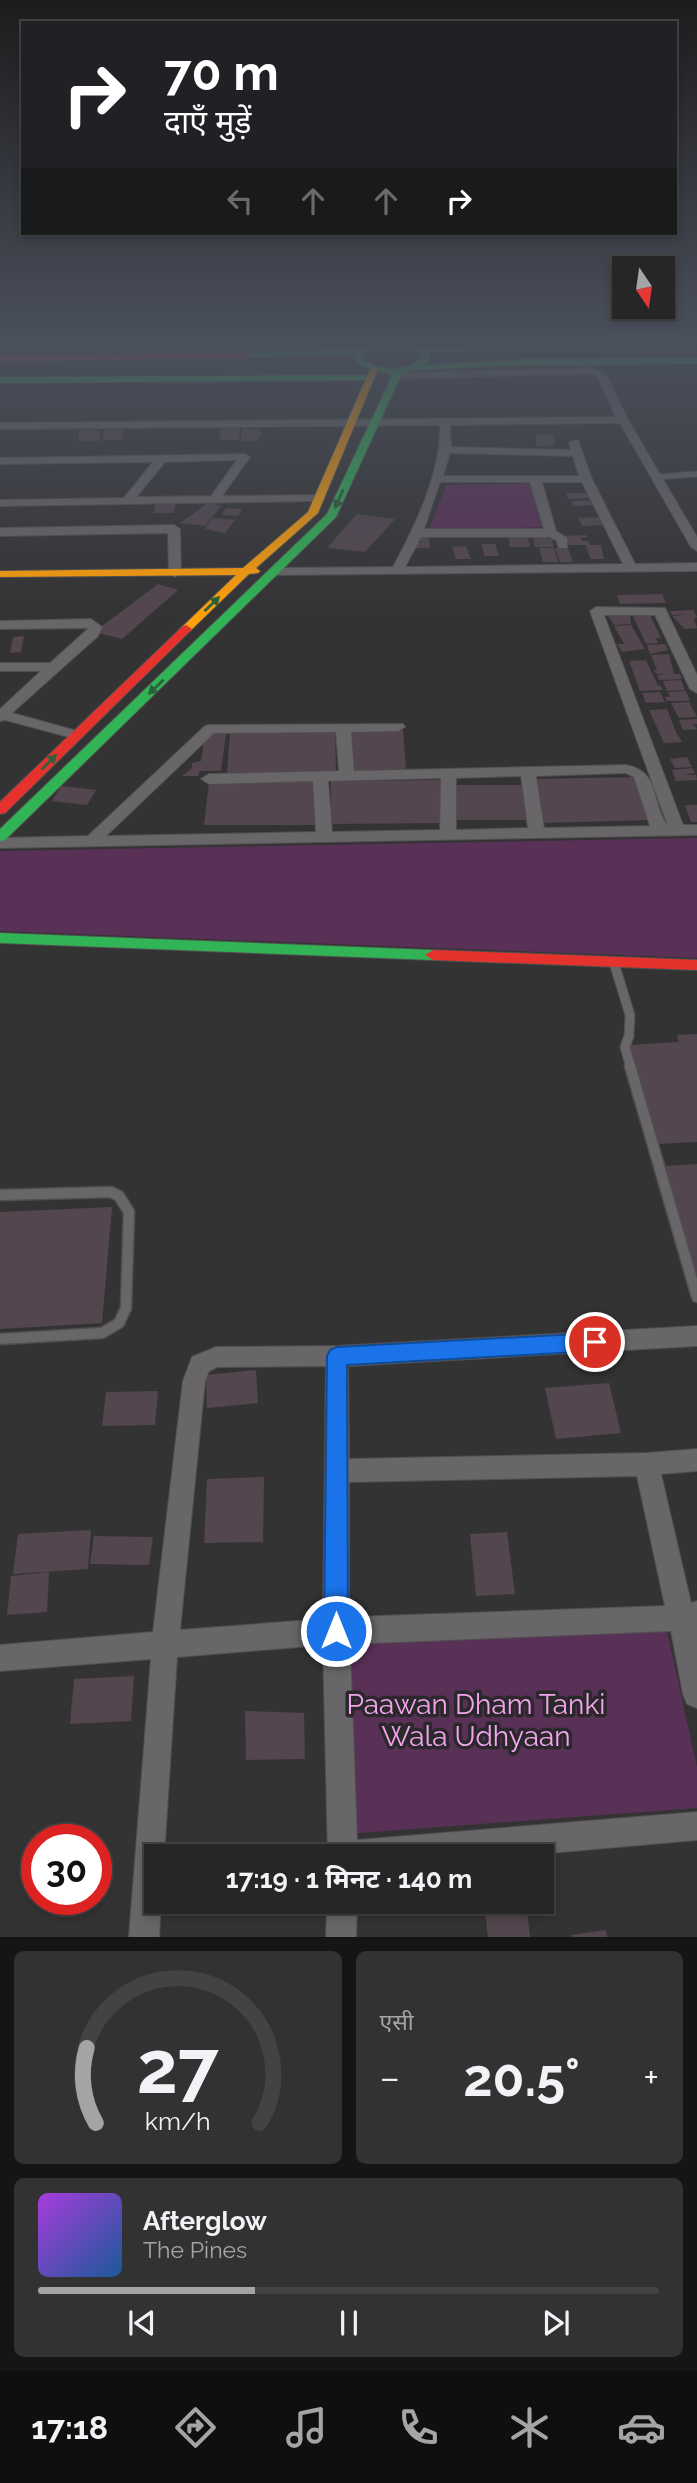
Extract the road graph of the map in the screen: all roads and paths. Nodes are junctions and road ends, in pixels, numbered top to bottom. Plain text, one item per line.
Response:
1 (348, 429) edge
2 (370, 429) edge
3 (445, 429) edge
4 (629, 429) edge
5 (573, 440) dead end
6 (446, 450) junction
7 (579, 453) junction
8 (161, 459) junction
9 (0, 461) edge
10 (697, 474) edge
11 (657, 477) junction
12 (435, 479) junction
13 (535, 479) junction
14 (586, 479) junction
15 (215, 498) junction
16 (319, 498) junction
17 (128, 500) junction
18 (0, 503) edge
19 (0, 532) edge
20 (417, 533) junction
21 (551, 534) junction
22 (563, 545) dead end
23 (697, 547) edge
24 (697, 567) edge
25 (631, 569) junction
26 (246, 571) junction
27 (397, 571) junction
28 (276, 572) junction
29 (175, 573) junction
30 (0, 575) edge
31 (0, 625) edge
32 (0, 667) edge
33 (53, 667) junction
34 (697, 688) edge
35 (1, 716) edge
36 (344, 727) junction
37 (398, 727) dead end
38 (76, 735) junction
39 (528, 771) junction
40 (449, 773) junction
41 (347, 775) junction
42 (320, 778) junction
43 (209, 779) dead end
44 (0, 810) edge
45 (668, 830) junction
46 (697, 830) edge
47 (537, 833) junction
48 (448, 835) junction
49 (0, 837) edge
50 (324, 837) junction
51 (92, 841) junction
52 (0, 843) edge
53 (0, 938) edge
54 (614, 963) junction
55 (697, 965) edge
56 (0, 1195) edge
57 (697, 1297) edge
58 (697, 1336) edge
59 (0, 1339) edge
60 (337, 1356) junction
61 (697, 1460) edge
62 (647, 1464) junction
63 (336, 1471) junction
64 (689, 1616) edge
65 (336, 1631) junction
66 (165, 1644) junction
67 (0, 1658) edge
68 (697, 1694) edge
69 (697, 1826) edge
70 (343, 1844) edge
71 (485, 1844) edge
72 (342, 1914) edge
73 (144, 1937) edge
74 (341, 1937) edge

1 - 16 street
2 -> 28 street
3 - 6 street
4 - 11 street
5 - 7 street
6 - 7 street
6 - 12 street
7 - 14 street
8 - 9 street
8 - 15 street
8 - 17 street
10 - 11 lane
11 - 23 street
12 - 13 street
12 - 20 street
13 - 14 street
13 - 21 street
14 - 25 street
15 - 16 street
15 - 17 street
16 - 26 street
17 - 18 street
19 - 29 street
20 - 21 street
20 - 27 street
21 - 22 street
24 - 25 street
25 - 27 street
26 - 28 street
26 - 29 street
38 -> 26 street
27 - 28 street
28 -> 49 street
29 - 30 street
31 - 33 street
32 - 33 street
33 - 35 street
34 - 45 street
35 - 38 street
36 - 37 street
36 - 41 street
36 - 51 street
44 -> 38 street
39 - 40 street
39 - 45 street
39 - 47 street
40 - 41 street
40 - 48 street
41 - 42 street
42 - 43 street
42 - 50 street
45 - 46 street
45 - 47 street
47 - 48 street
48 - 50 street
50 - 51 street
51 - 52 street
53 - 54 street
54 - 55 street
54 - 57 lane
56 - 59 lane
58 - 60 street
60 - 63 street
60 - 66 street
61 - 62 street
62 - 63 street
62 - 64 street
63 - 65 street
64 - 65 street
64 - 68 street
65 - 66 street
65 - 70 street
66 - 67 street
66 - 73 street
69 - 71 street
72 - 74 street

